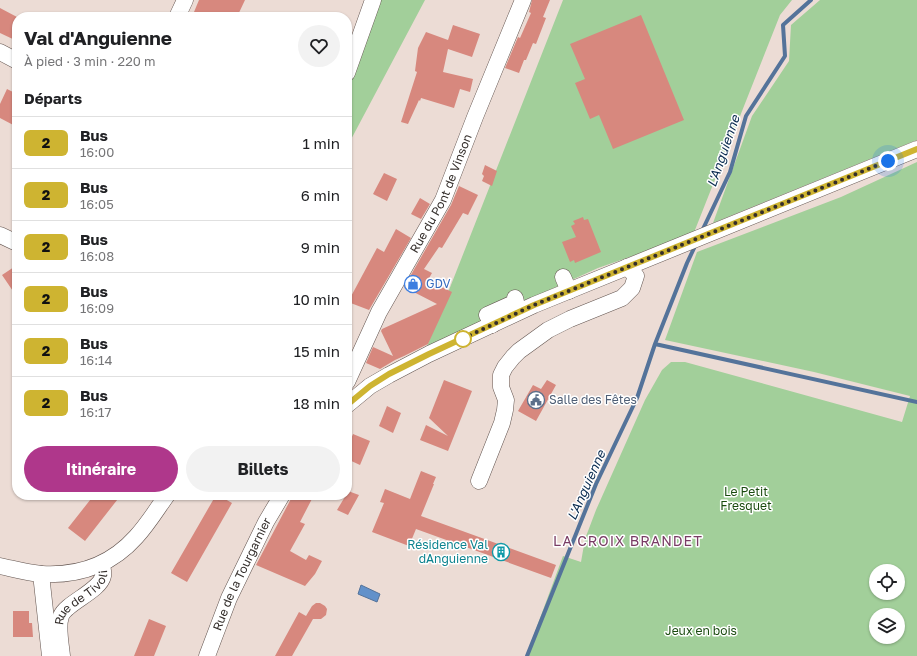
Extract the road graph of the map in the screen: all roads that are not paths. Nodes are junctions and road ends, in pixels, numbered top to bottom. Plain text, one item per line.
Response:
1 (185, 0) edge
2 (373, 0) edge
3 (523, 0) edge
4 (179, 12) edge
5 (0, 52) edge
6 (12, 58) edge
7 (352, 59) edge
8 (917, 149) edge
9 (0, 235) edge
10 (12, 241) edge
11 (628, 267) junction
12 (515, 298) dead end
13 (492, 325) junction
14 (352, 371) edge
15 (352, 401) edge
16 (479, 481) dead end
17 (163, 500) edge
18 (279, 500) edge
19 (102, 564) junction
20 (0, 566) edge
21 (41, 574) junction
22 (50, 656) edge
23 (62, 656) edge
24 (207, 656) edge

1 - 4 street
2 - 7 street
3 - 14 street, Rue du Pont de Vinson
5 - 6 street
8 - 11 street
9 - 10 street
11 - 13 street
11 - 16 street
12 - 13 street
13 - 15 street
17 - 19 street
18 - 24 street, Rue de la Tourgarnier
19 - 21 street
19 - 23 street, Rue de Tivoli
20 - 21 street
21 - 22 street

